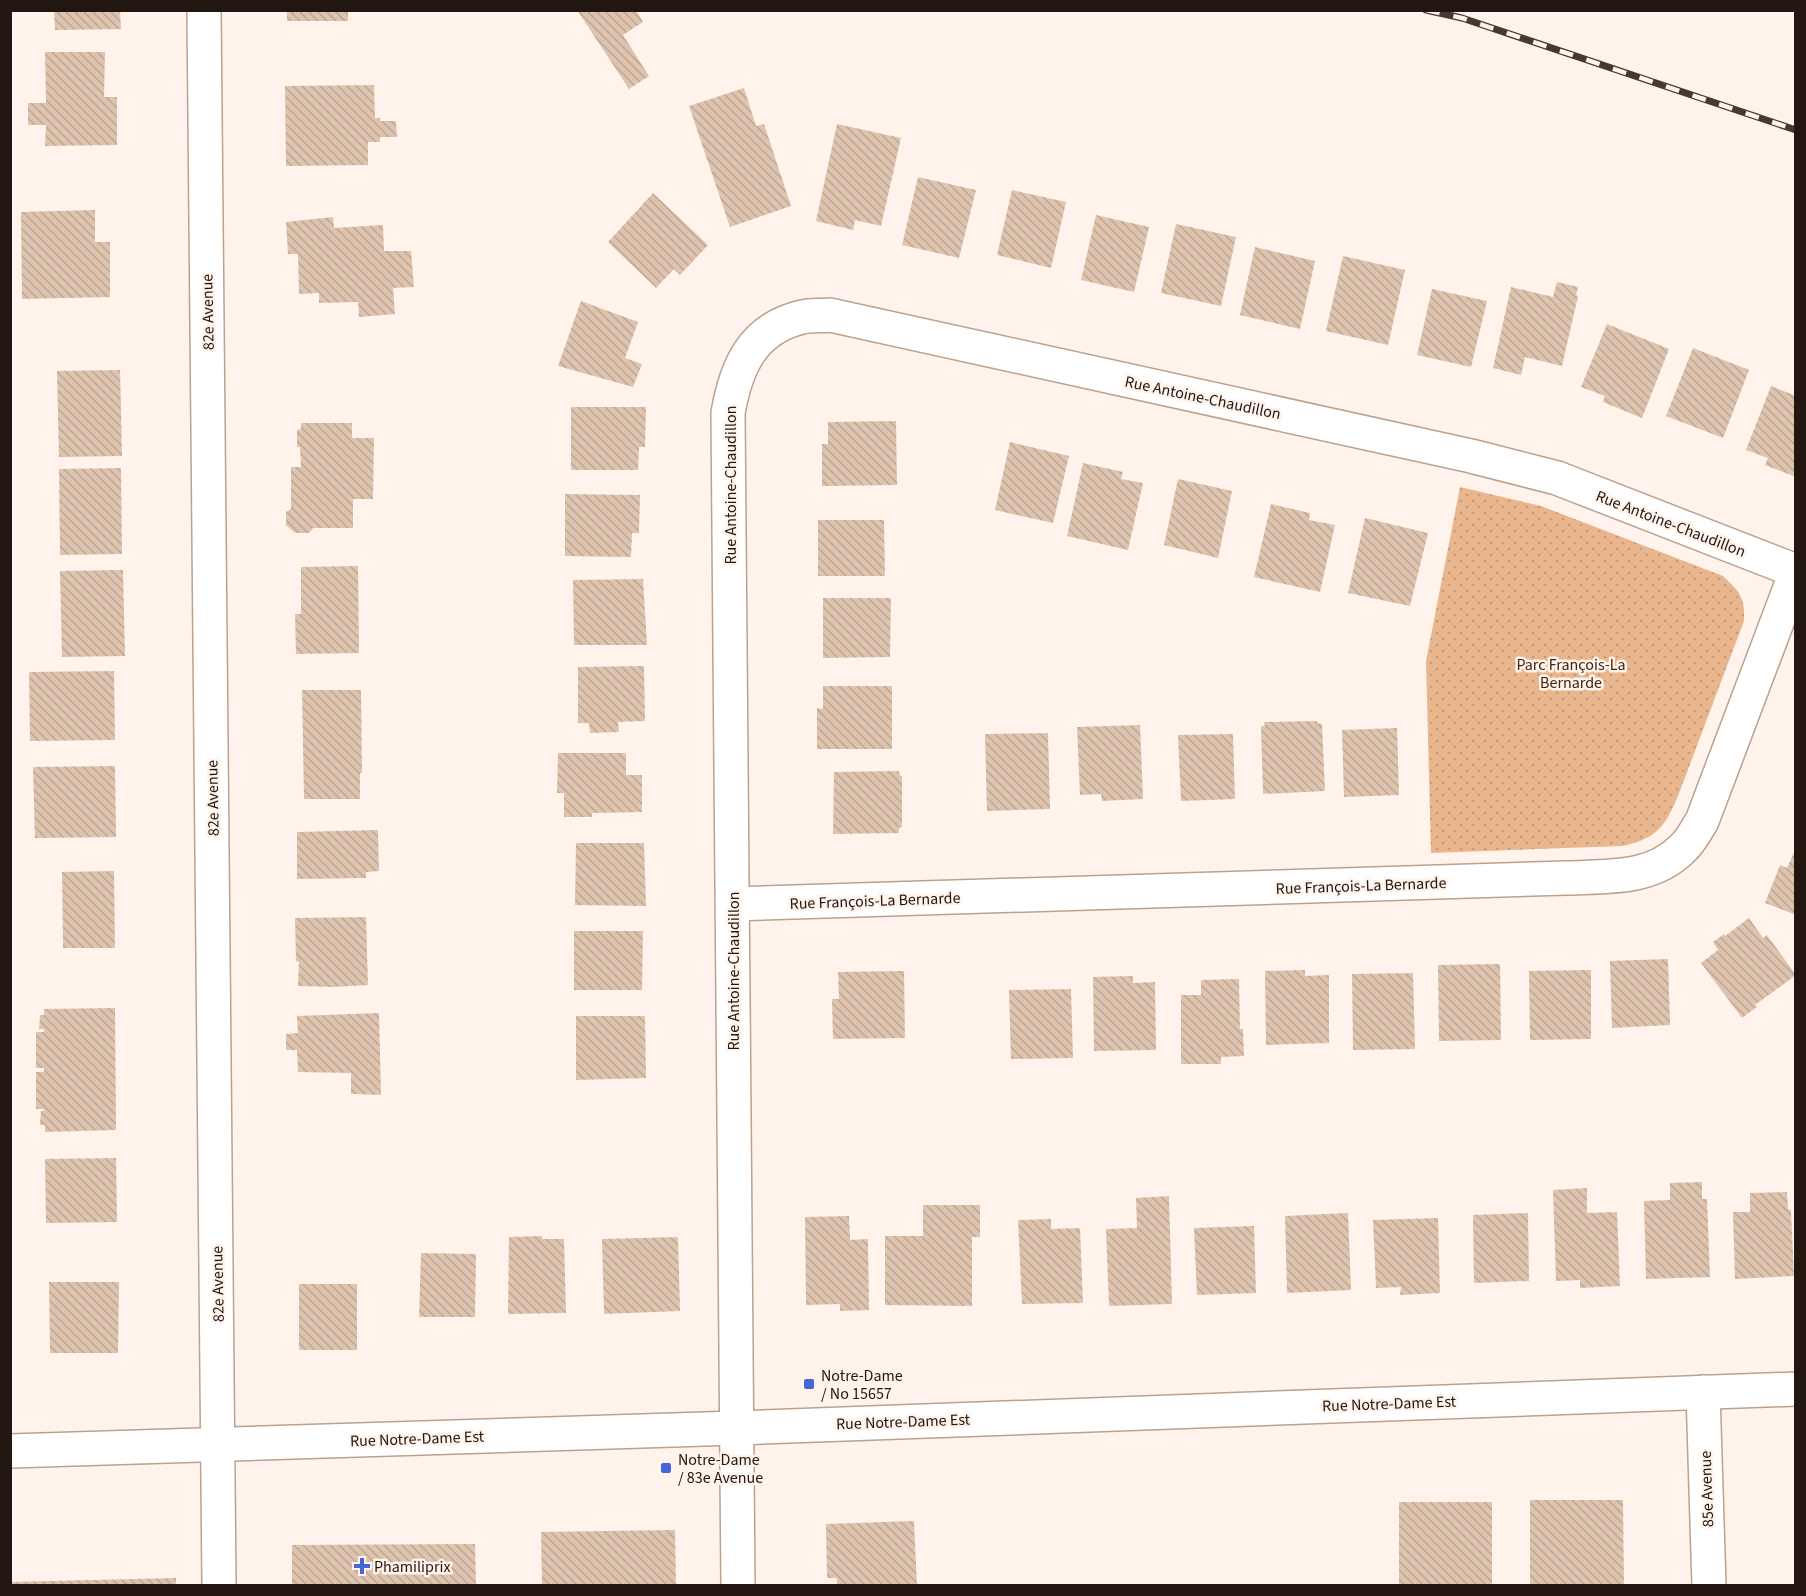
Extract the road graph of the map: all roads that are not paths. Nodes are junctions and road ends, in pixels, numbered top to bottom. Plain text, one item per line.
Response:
1 (204, 10) edge
2 (1796, 572) edge
3 (733, 904) junction
4 (1796, 1389) edge
5 (1704, 1392) junction
6 (735, 1428) junction
7 (218, 1444) junction
8 (10, 1451) edge
9 (219, 1586) edge
10 (738, 1586) edge
11 (1709, 1586) edge

1 - 7 street, 82e Avenue
2 - 3 street, Rue François-La Bernarde
2 - 3 street, Rue Antoine-Chaudillon
3 - 6 street, Rue Antoine-Chaudillon
4 - 5 street, Rue Notre-Dame Est
5 - 6 street, Rue Notre-Dame Est
5 - 11 street, 85e Avenue
6 - 7 street, Rue Notre-Dame Est
6 - 10 street, Rue Antoine-Chaudillon
7 - 8 street, Rue Notre-Dame Est
7 - 9 street, 82e Avenue

